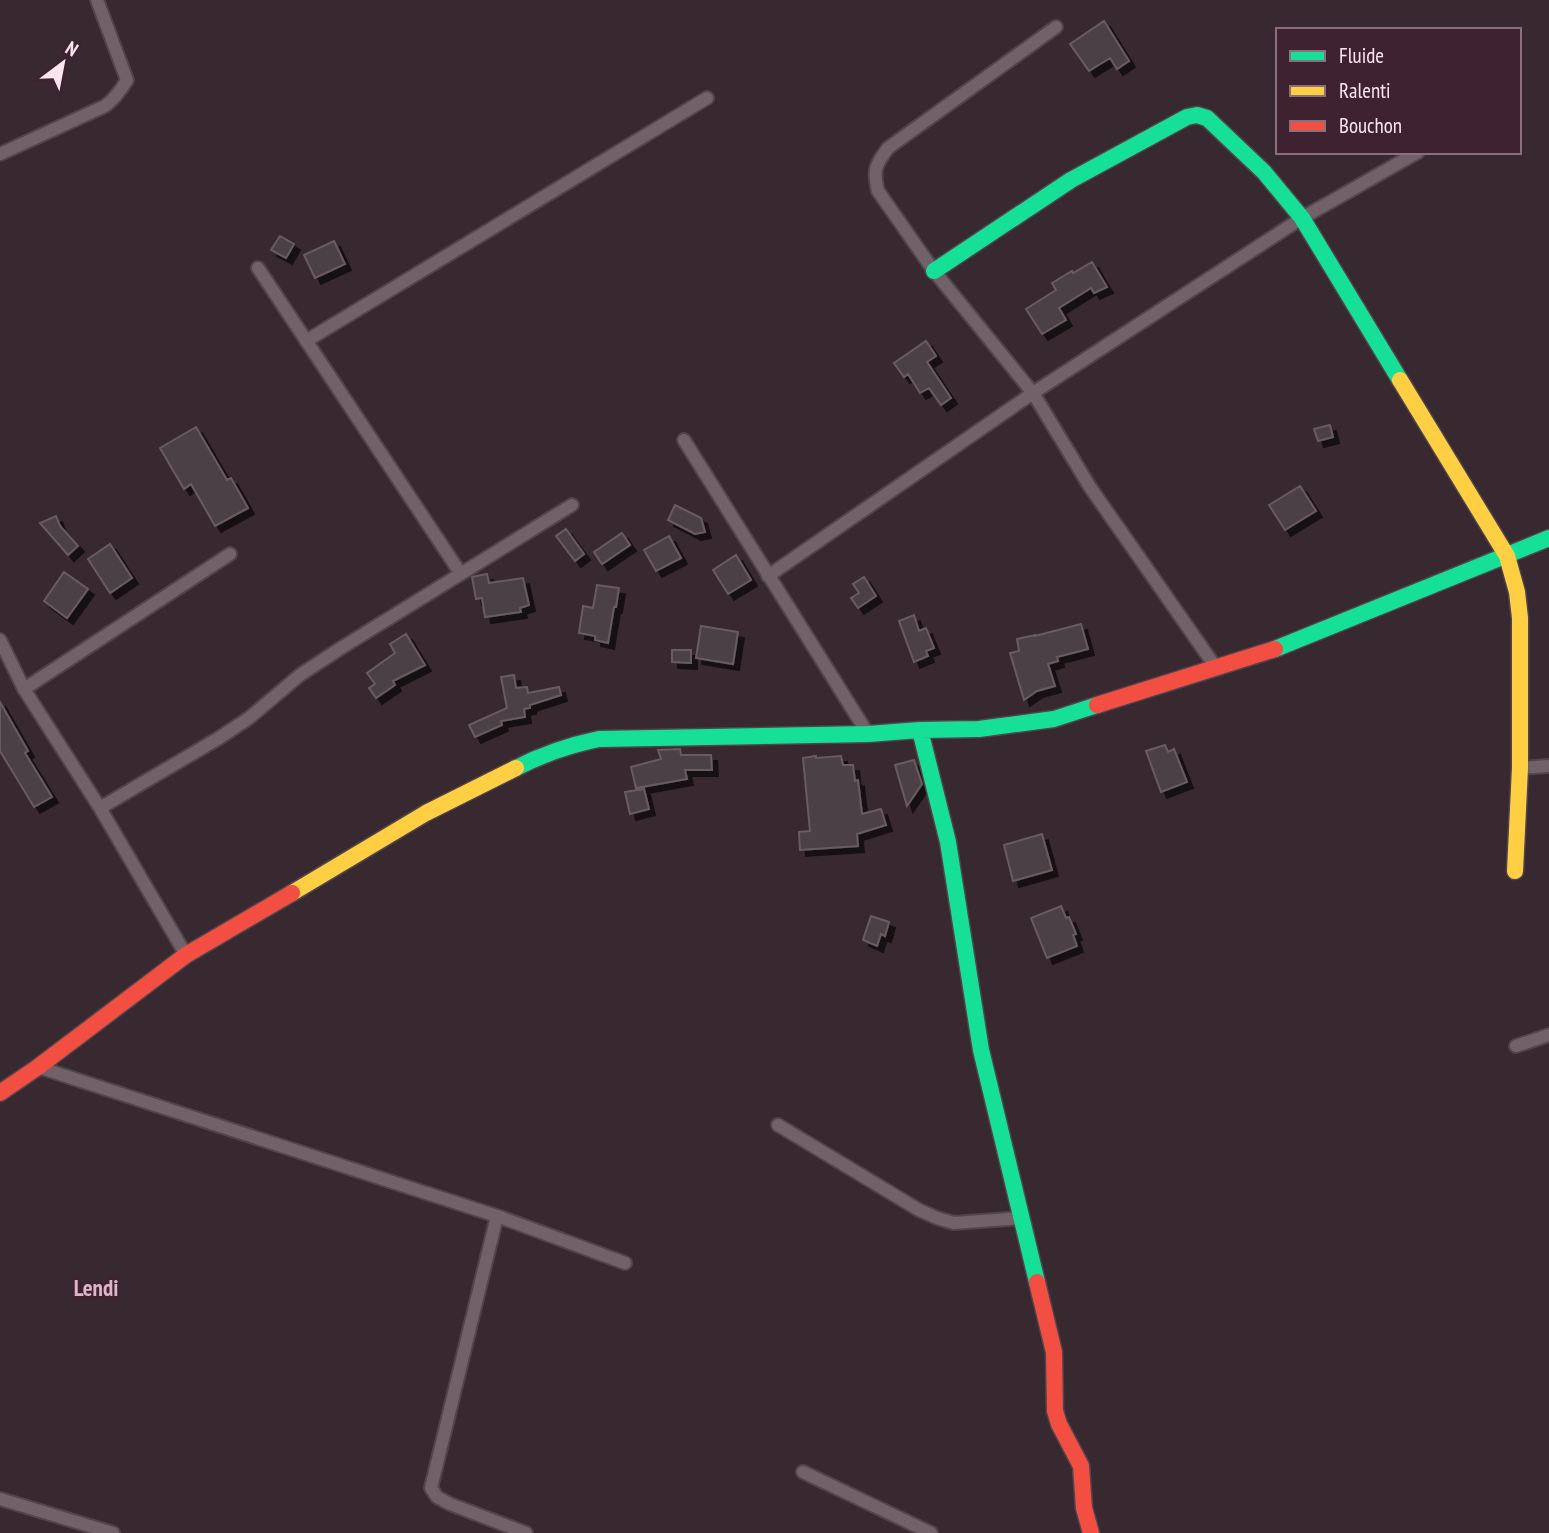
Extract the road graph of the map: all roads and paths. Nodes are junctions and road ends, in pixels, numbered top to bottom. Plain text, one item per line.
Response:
1 (97, 0) edge
2 (1056, 27) dead end
3 (708, 98) dead end
4 (0, 154) edge
5 (1414, 154) edge
6 (1302, 218) junction
7 (258, 268) dead end
8 (934, 271) junction
9 (306, 341) junction
10 (1033, 393) junction
11 (684, 440) dead end
12 (572, 505) dead end
13 (1549, 538) edge
14 (230, 554) dead end
15 (1507, 556) junction
16 (461, 574) junction
17 (768, 576) junction
18 (0, 640) edge
19 (1217, 669) junction
20 (24, 689) junction
21 (920, 730) junction
22 (868, 734) junction
23 (1549, 766) edge
24 (1520, 768) junction
25 (100, 808) junction
26 (1514, 871) dead end
27 (186, 955) junction
28 (1549, 1035) edge
29 (1516, 1046) dead end
30 (38, 1067) junction
31 (0, 1093) edge
32 (778, 1125) dead end
33 (497, 1216) junction
34 (1021, 1218) junction
35 (625, 1263) dead end
36 (803, 1472) dead end
37 (0, 1499) edge
38 (113, 1533) edge
39 (526, 1533) edge
40 (931, 1533) edge
41 (1091, 1533) edge

1 - 4 street
2 - 8 street
3 - 9 street
5 - 6 street
6 - 8 street
6 - 10 street
6 - 15 street
7 - 9 street
8 - 10 street
9 - 16 street
10 - 17 street
10 - 19 street
11 - 17 street
12 - 16 street
13 - 15 street
14 - 20 street
15 - 19 street
15 - 24 street
16 - 25 street
17 - 22 street
18 - 20 street
19 - 21 street
20 - 25 street
21 - 22 street
21 - 34 street
22 - 27 street
23 - 24 street
24 - 26 street
25 - 27 street
27 - 30 street
28 - 29 street
30 - 31 street
30 - 33 street
32 - 34 street
33 - 35 street
33 - 39 street
34 - 41 street
36 - 40 street
37 - 38 street

